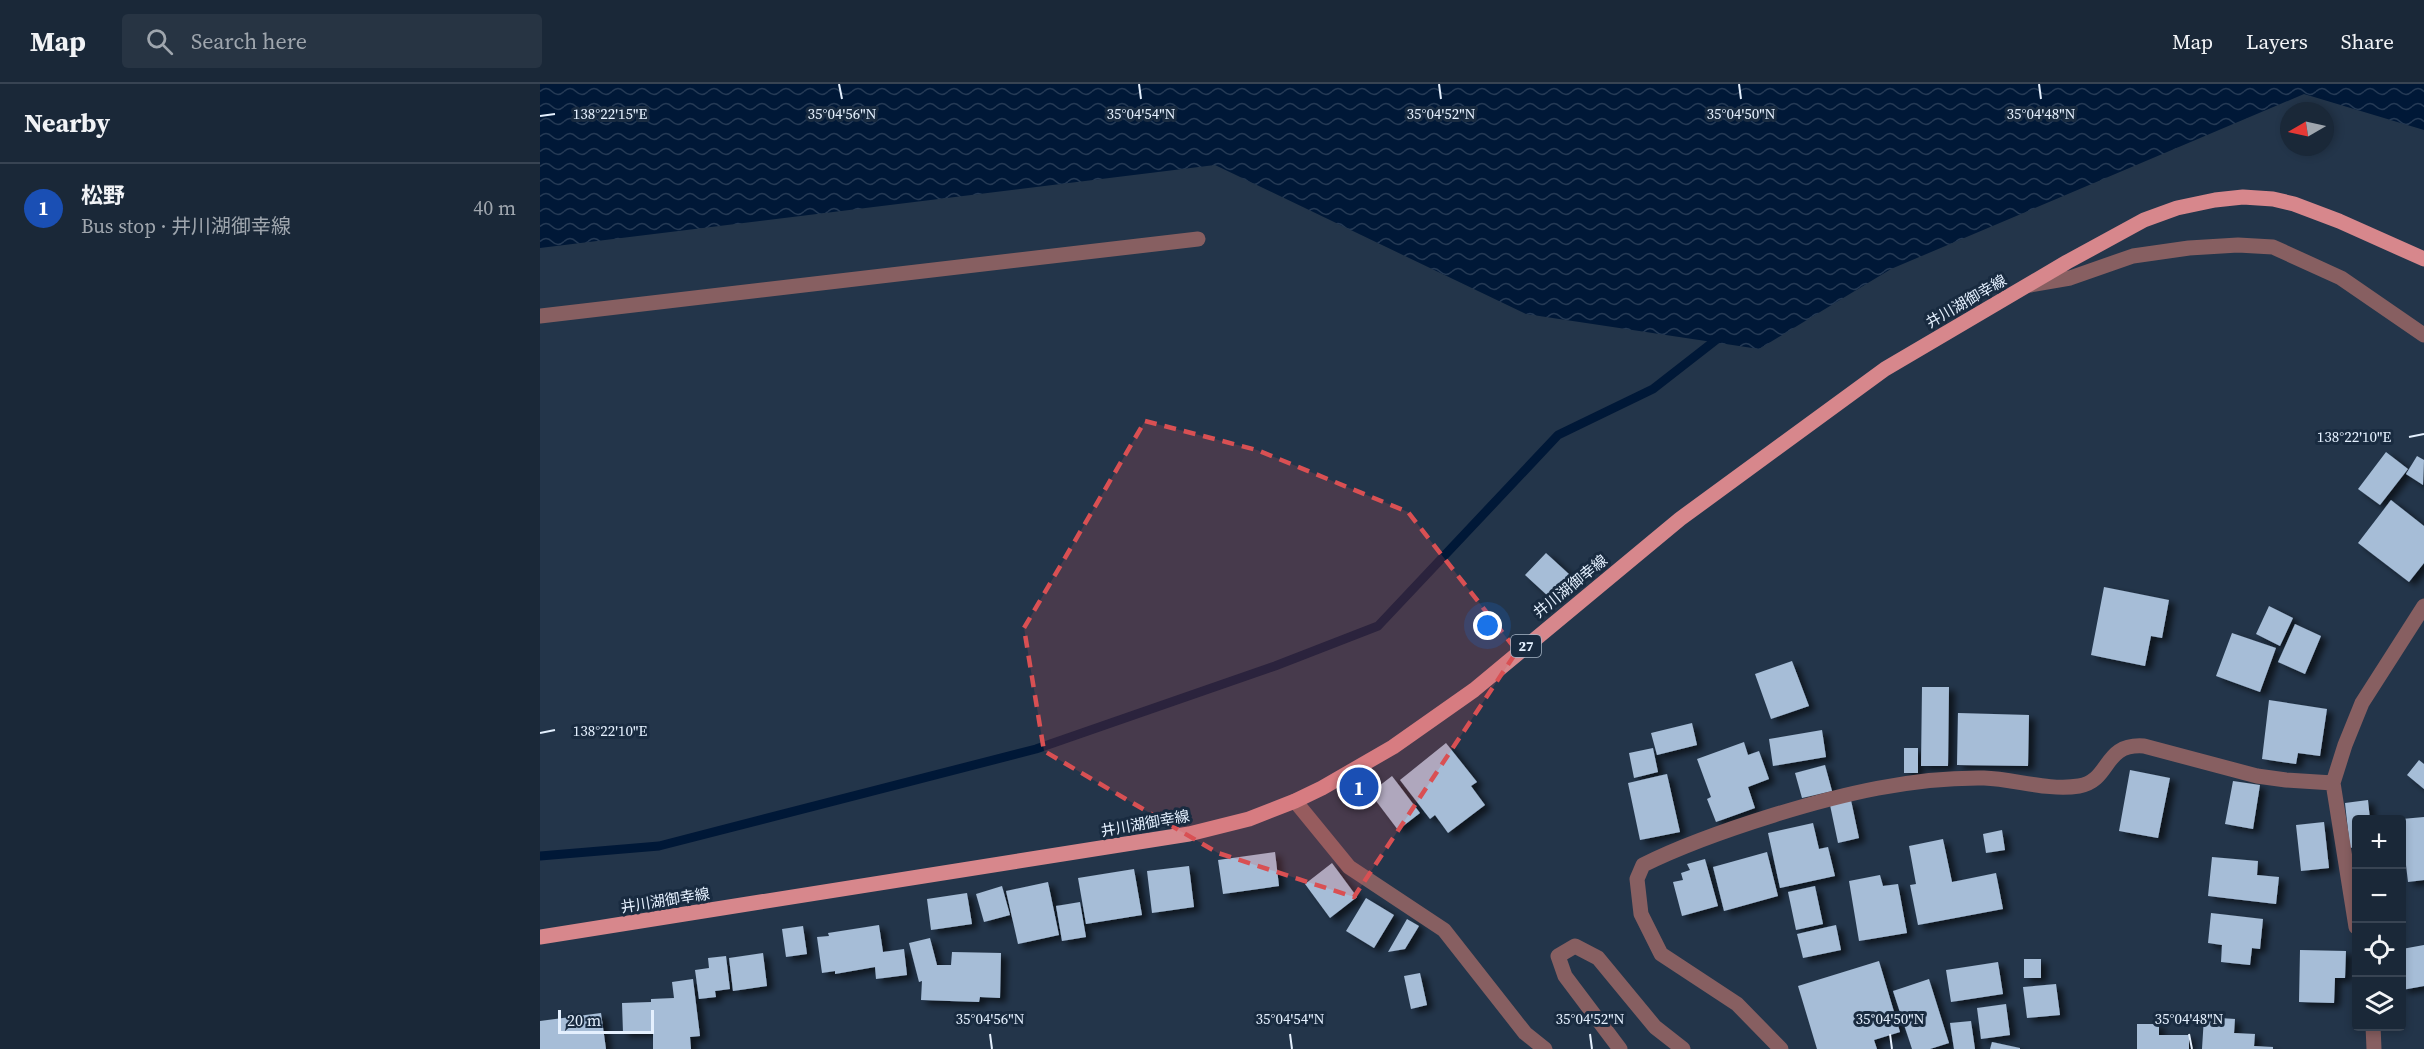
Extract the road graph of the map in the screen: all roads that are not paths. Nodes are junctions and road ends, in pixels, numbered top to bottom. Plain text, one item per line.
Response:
1 (1198, 240) dead end
2 (2424, 259) edge
3 (2027, 286) junction
4 (540, 316) edge
5 (2424, 335) edge
6 (2424, 606) edge
7 (2333, 783) junction
8 (1295, 801) junction
9 (2355, 923) edge
10 (540, 937) edge
11 (2373, 1031) edge
12 (1545, 1049) edge
13 (1620, 1049) edge
14 (1683, 1049) edge
15 (1781, 1049) edge
16 (2374, 1049) edge

1 - 4 street
2 - 3 main road, 井川湖御幸線 / 27
3 - 5 street
3 - 8 main road, 井川湖御幸線 / 27
6 - 7 street
7 - 9 street
7 - 15 street
8 - 10 main road, 井川湖御幸線 / 27
8 - 12 street
11 - 16 street
13 - 14 street

